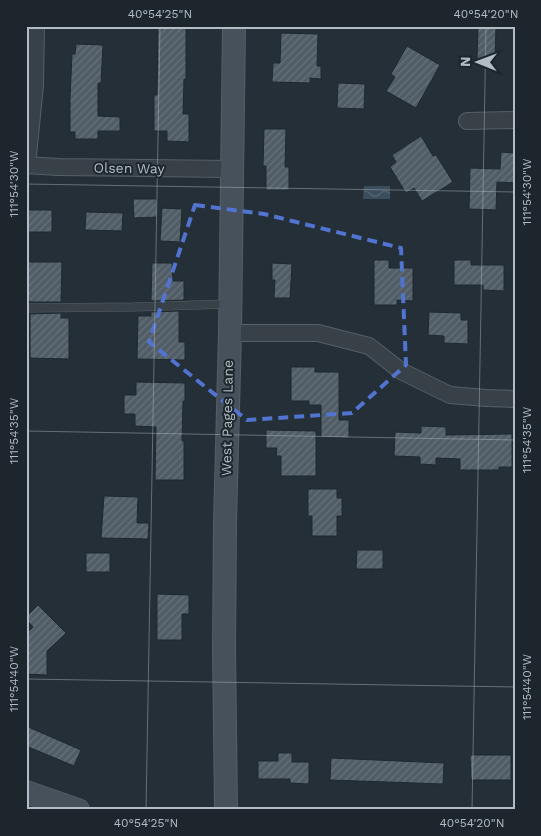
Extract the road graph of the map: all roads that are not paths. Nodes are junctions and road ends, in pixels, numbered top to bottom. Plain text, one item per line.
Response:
1 (36, 26) edge
2 (234, 26) edge
3 (466, 120) dead end
4 (515, 120) edge
5 (27, 165) edge
6 (232, 169) junction
7 (230, 304) junction
8 (26, 308) edge
9 (230, 333) junction
10 (515, 399) edge
11 (26, 792) edge
12 (78, 810) edge
13 (226, 810) edge

1 - 5 street
2 - 6 street, West Pages Lane
3 - 4 street
5 - 6 street, Olsen Way
6 - 7 street, West Pages Lane
7 - 8 lane
7 - 9 street, West Pages Lane
9 - 10 street
9 - 13 street, West Pages Lane
11 - 12 street

